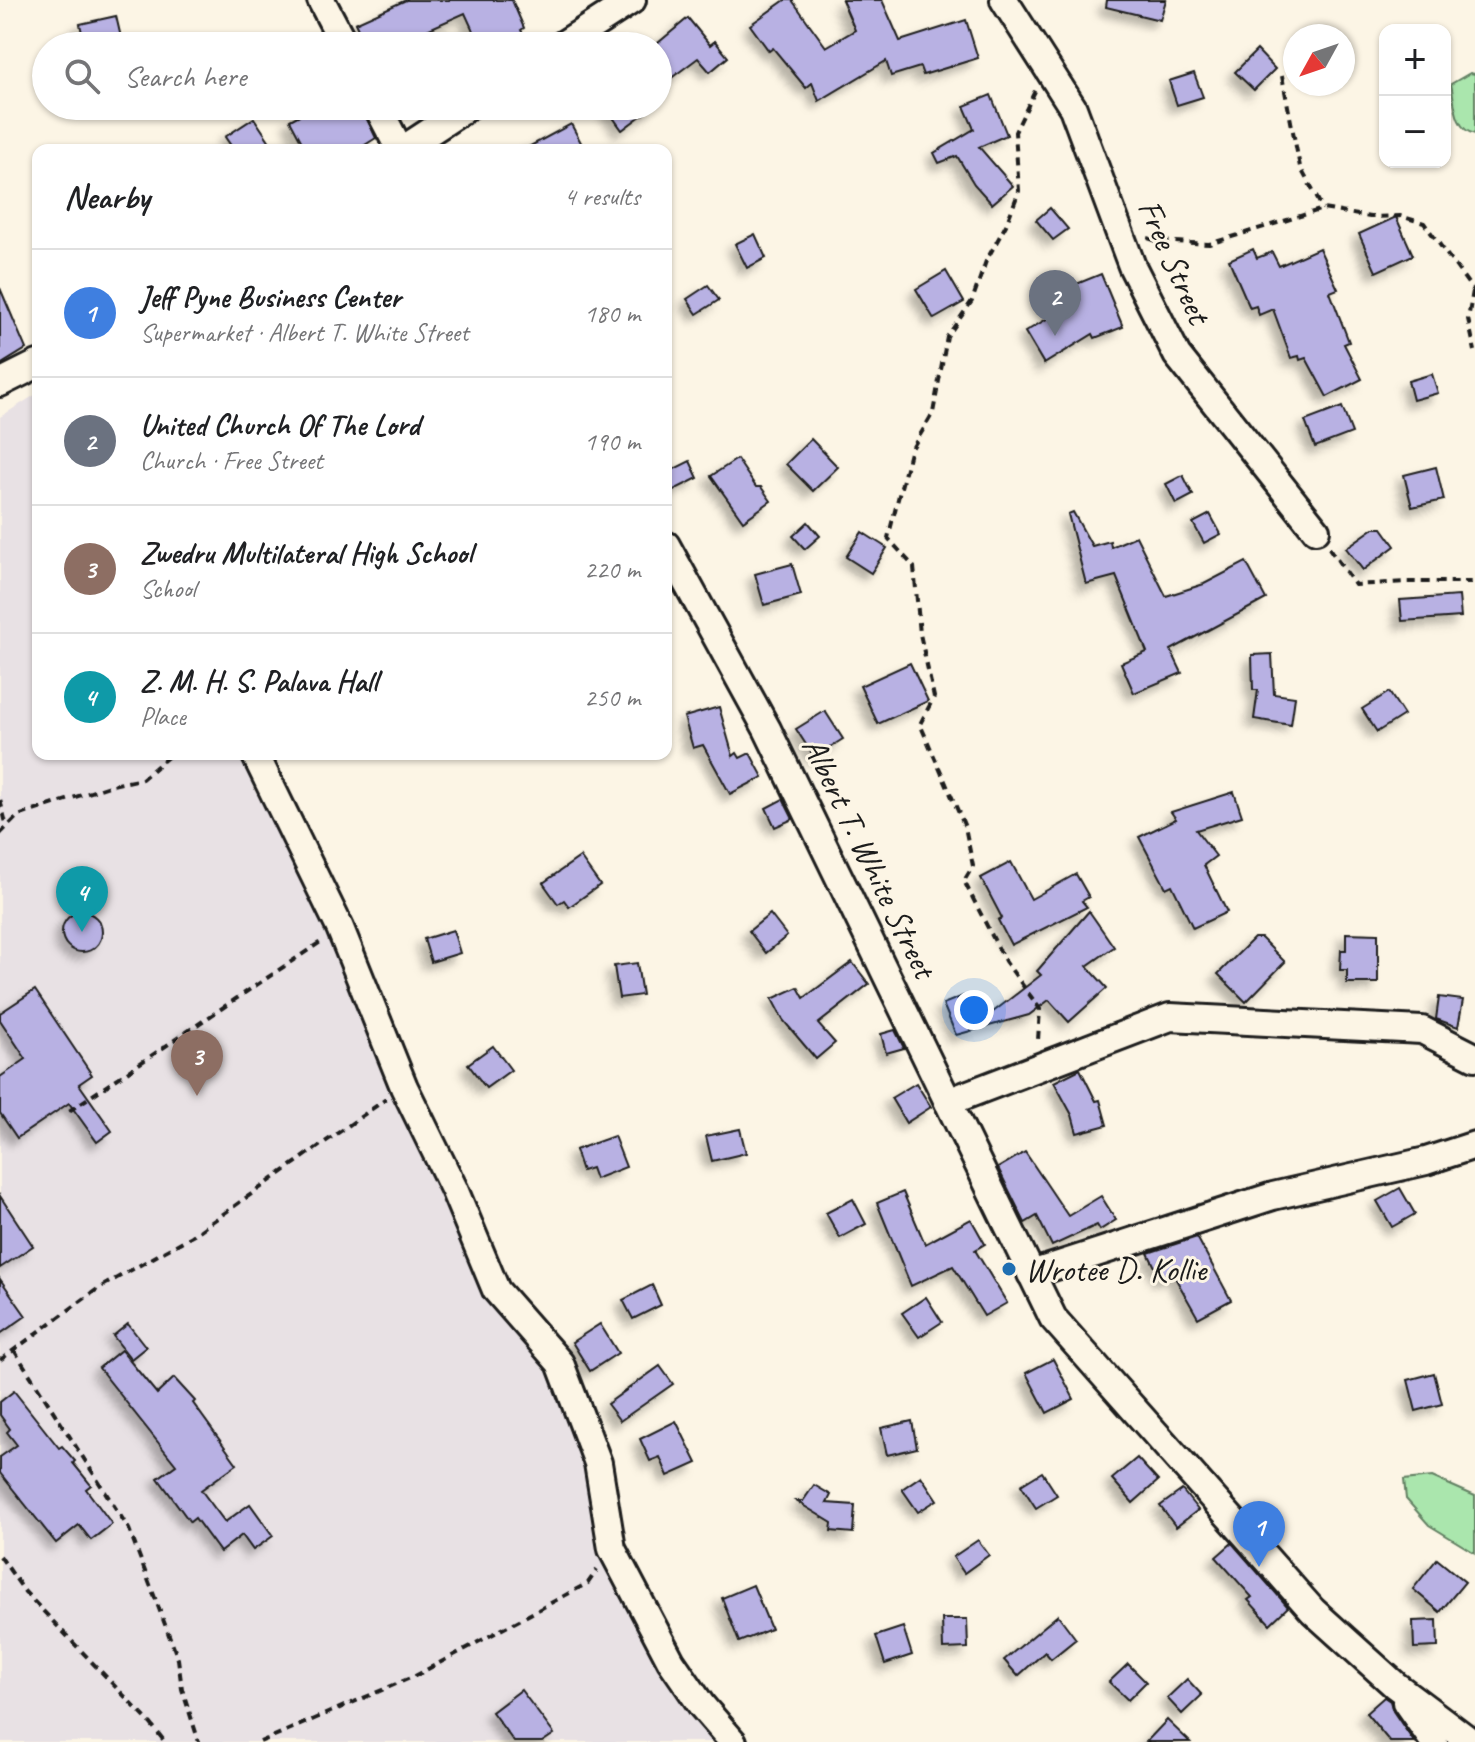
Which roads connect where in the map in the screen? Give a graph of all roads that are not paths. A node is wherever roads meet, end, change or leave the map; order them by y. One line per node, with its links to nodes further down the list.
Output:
1 (321, 0): 4 (street)
2 (632, 0): 5 (street)
3 (1004, 0): 12 (street, Free Street)
4 (338, 32)
5 (583, 32)
6 (385, 120): 8 (street)
7 (447, 120): 9 (street)
8 (398, 144)
9 (410, 144)
10 (32, 367): 11 (street)
11 (0, 383)
12 (1316, 530)
13 (672, 556): 16 (street, Albert T. White Street)
14 (258, 760): 20 (street)
15 (1475, 1057): 16 (street)
16 (948, 1102): 18 (street, Albert T. White Street)
17 (1475, 1145): 18 (street)
18 (1031, 1274): 19 (street, Albert T. White Street)
19 (1395, 1685): 21 (street); 22 (street, Albert T. White Street)
20 (733, 1742)
21 (1434, 1742)
22 (1471, 1742)

